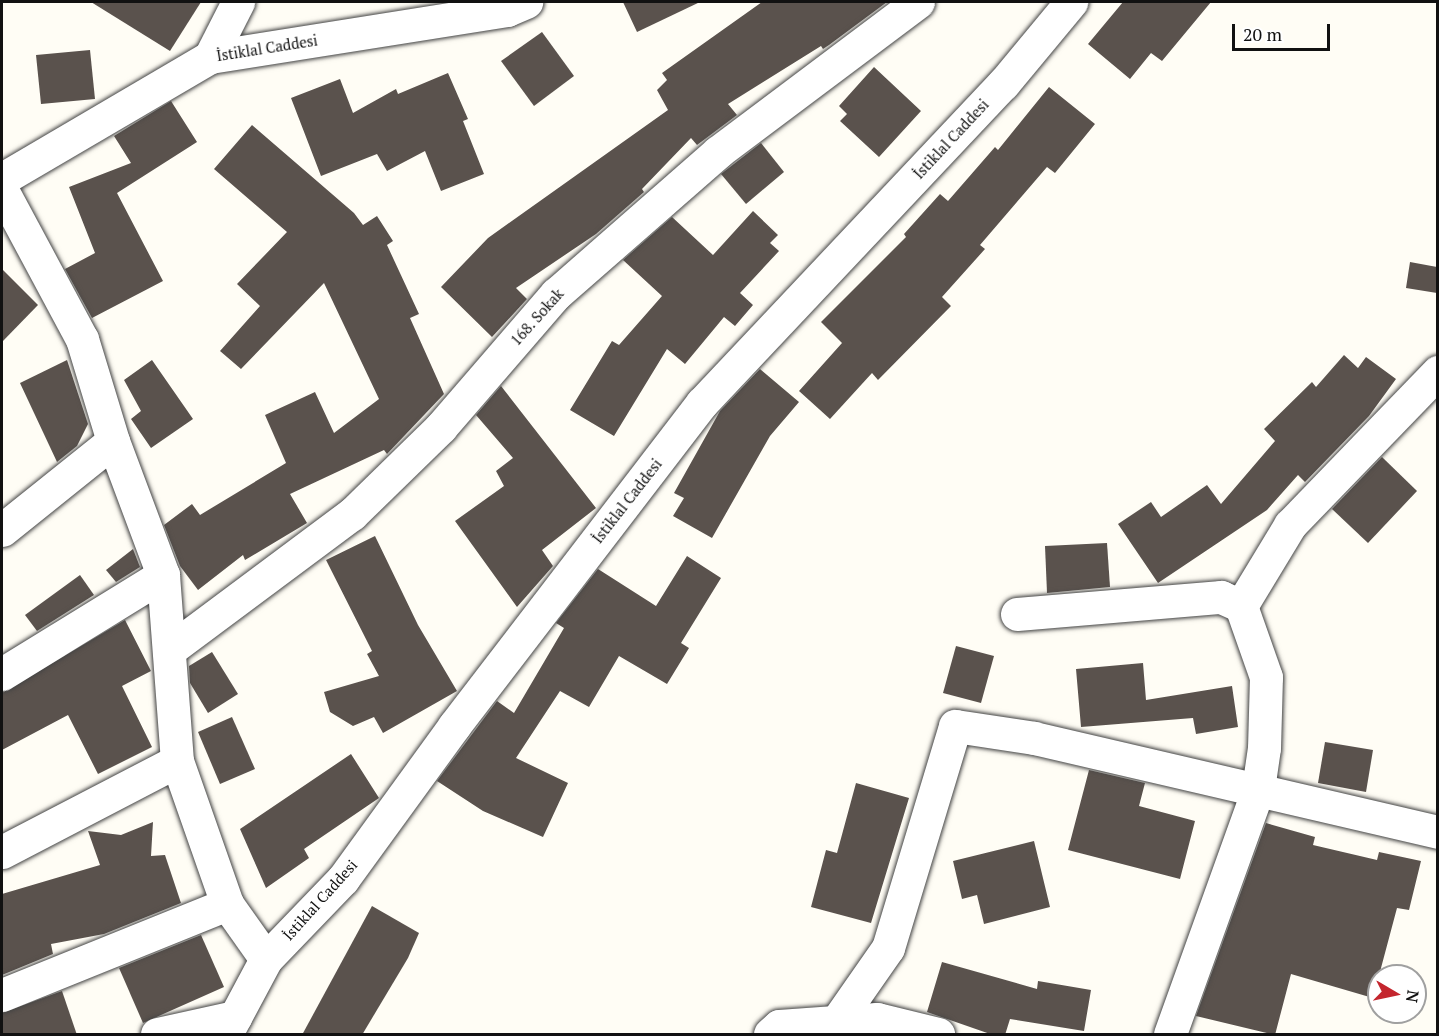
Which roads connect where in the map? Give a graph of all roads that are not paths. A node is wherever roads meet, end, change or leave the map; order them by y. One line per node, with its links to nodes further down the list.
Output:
1 (238, 2): 5 (street)
2 (526, 2): 5 (street, İstiklal Caddesi)
3 (918, 2): 14 (street, 168. Sokak)
4 (1071, 2): 21 (street, İstiklal Caddesi)
5 (210, 57): 6 (street, İstiklal Caddesi)
6 (2, 179)
7 (2, 190): 9 (street)
8 (1437, 372): 12 (street)
9 (113, 441): 10 (street); 11 (street)
10 (2, 530)
11 (163, 575): 14 (street); 15 (street)
12 (1241, 606): 13 (street); 17 (street)
13 (1017, 614)
14 (172, 648): 16 (street)
15 (2, 674)
16 (177, 761): 19 (street); 20 (street)
17 (1258, 789): 18 (street); 23 (street); 29 (street)
18 (1437, 832)
19 (2, 852)
20 (227, 904): 21 (street); 22 (street)
21 (266, 959): 24 (street, İstiklal Caddesi)
22 (2, 995)
23 (837, 1022): 25 (street); 27 (street)
24 (230, 1026): 26 (street)
25 (874, 1027): 28 (street)
26 (157, 1035)
27 (770, 1035)
28 (938, 1035)
29 (1170, 1035)

